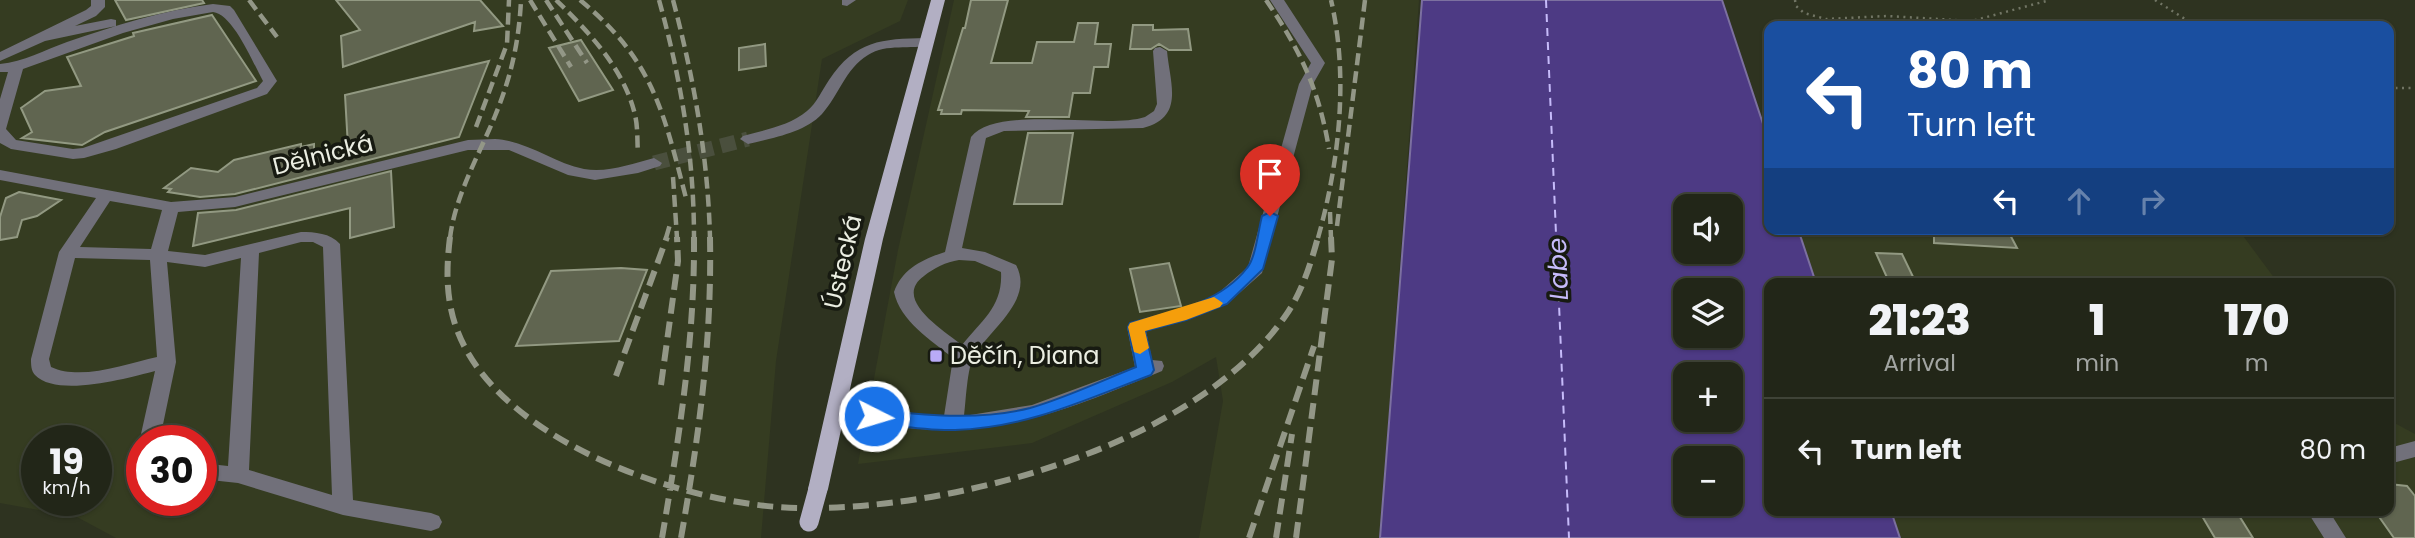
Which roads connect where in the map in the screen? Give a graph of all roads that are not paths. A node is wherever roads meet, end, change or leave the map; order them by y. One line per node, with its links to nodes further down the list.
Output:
1 (98, 0): 5 (street)
2 (197, 0): 5 (street)
3 (939, 0): 6 (main road, Ústecká)
4 (1277, 0): 23 (street)
5 (42, 37): 8 (street)
6 (926, 42): 11 (street); 22 (main road, Ústecká)
7 (1160, 51): 19 (street)
8 (0, 57)
9 (8, 68): 10 (street); 10 (street)
10 (0, 130)
11 (748, 139)
12 (654, 163): 15 (street, Dělnická)
13 (0, 175): 14 (street, Dělnická)
14 (107, 194): 15 (street, Dělnická); 17 (street)
15 (172, 207): 18 (street)
16 (250, 251): 18 (street); 28 (street); 29 (street)
17 (68, 252): 18 (street); 21 (street)
18 (158, 255): 21 (street)
19 (953, 255): 20 (street); 20 (street)
20 (963, 356): 23 (street)
21 (167, 362): 24 (street)
22 (836, 413): 23 (street); 32 (main road, Ústecká, bridge)
23 (953, 424)
24 (153, 425)
25 (2415, 449): 26 (street)
26 (2394, 455)
27 (217, 473): 28 (street)
28 (238, 475): 29 (street)
29 (343, 507): 31 (street)
30 (2321, 516): 33 (street)
31 (431, 522)
32 (807, 530)
33 (2335, 538)

